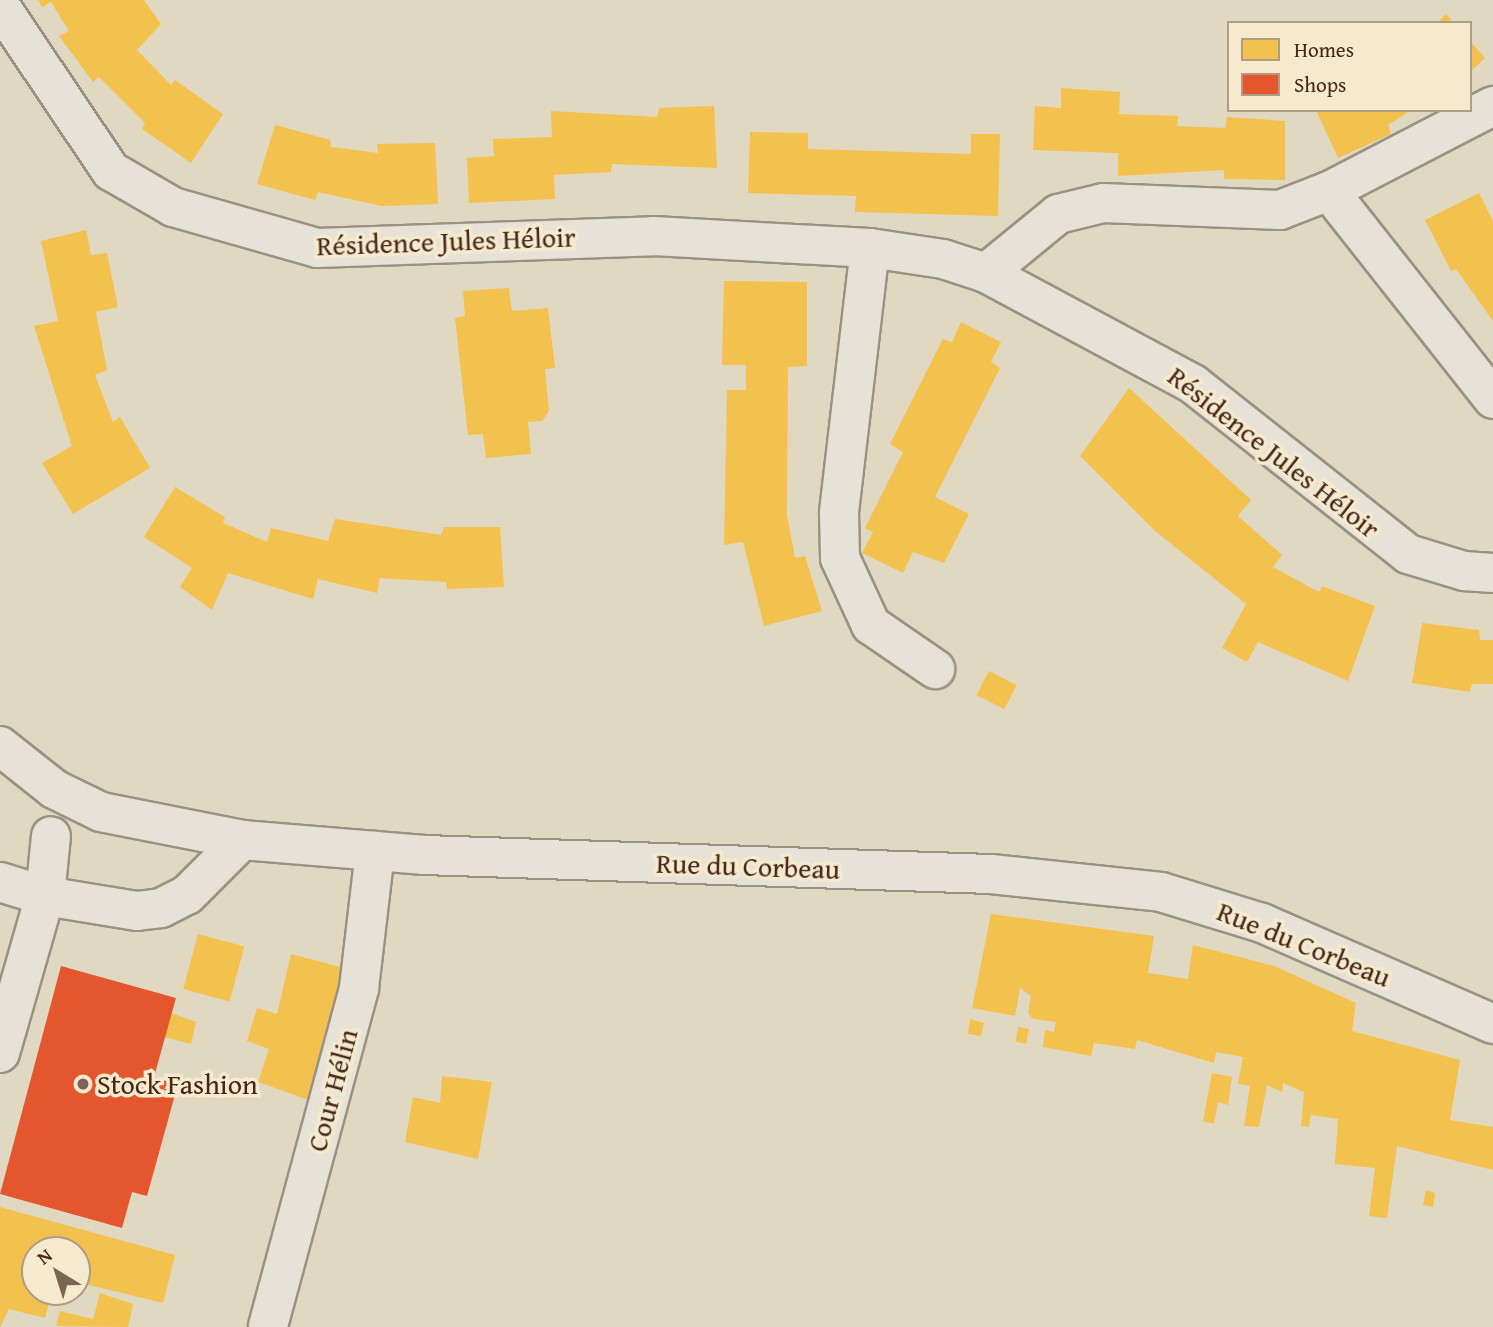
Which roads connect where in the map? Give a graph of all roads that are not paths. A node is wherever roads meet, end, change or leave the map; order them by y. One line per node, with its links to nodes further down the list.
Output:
1 (0, 6): 4 (street, Résidence Jules Héloir)
2 (1493, 106): 3 (street)
3 (1329, 191): 5 (street); 6 (street)
4 (870, 248): 5 (street, Résidence Jules Héloir); 8 (street)
5 (986, 273): 7 (street, Résidence Jules Héloir)
6 (1493, 398)
7 (1493, 573)
8 (935, 668)
9 (0, 746): 10 (street, Rue du Corbeau)
10 (76, 802): 11 (street); 12 (street, Rue du Corbeau)
11 (51, 836): 14 (street); 15 (street)
12 (242, 840): 13 (street, Rue du Corbeau); 15 (street)
13 (375, 850): 16 (street, Rue du Corbeau); 18 (street, Cour Hélin)
14 (0, 880): 15 (street)
15 (45, 896): 17 (street)
16 (1493, 1024)
17 (0, 1054)
18 (268, 1326)

